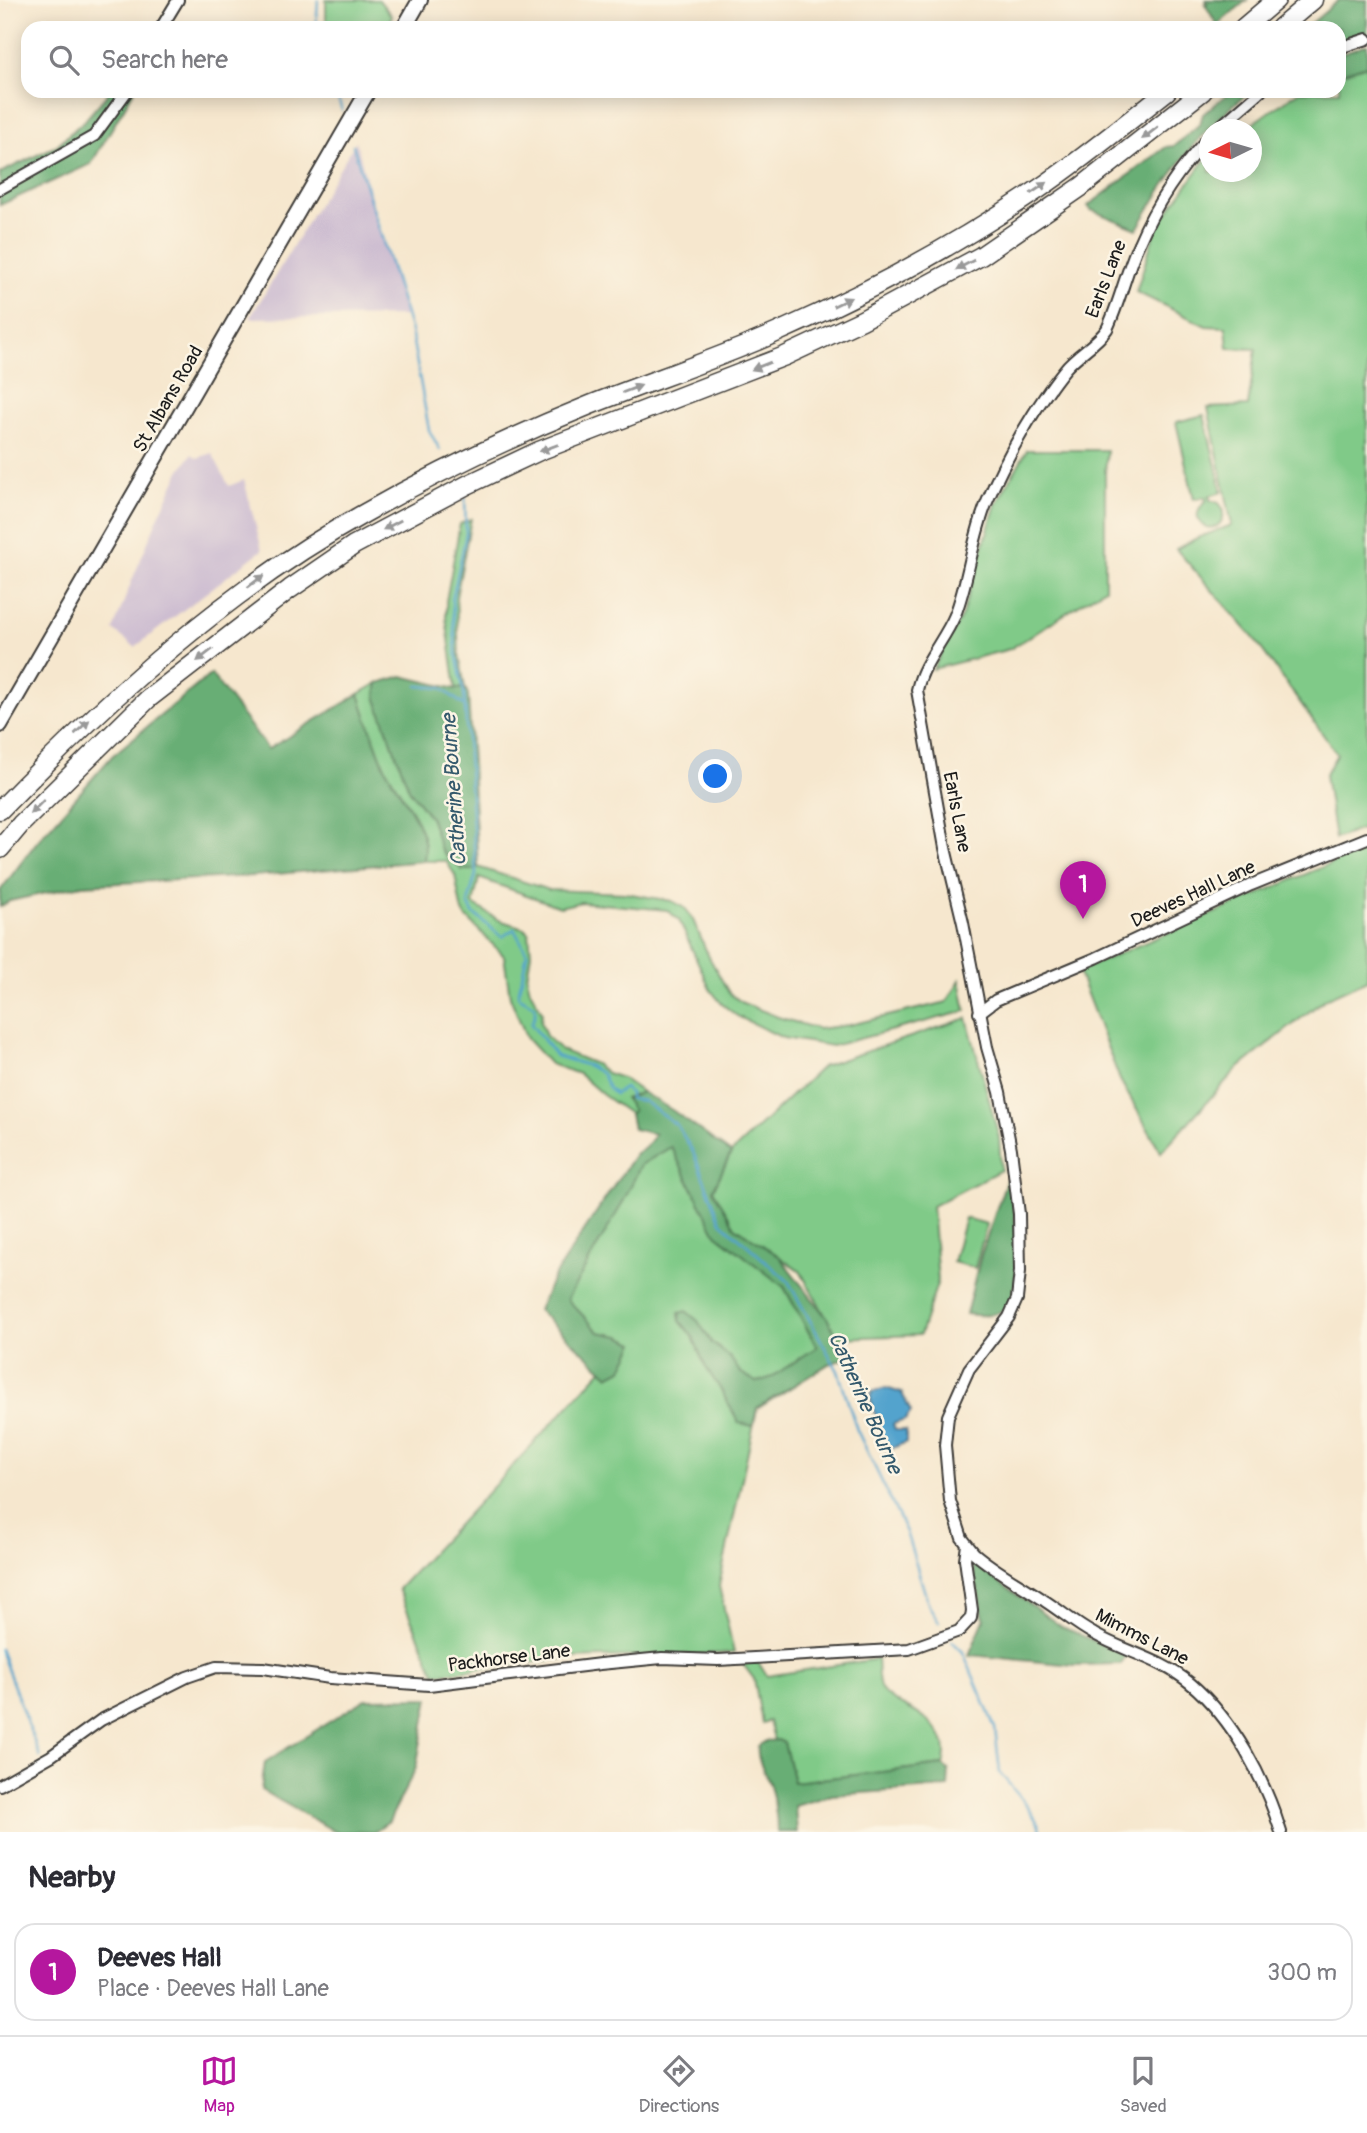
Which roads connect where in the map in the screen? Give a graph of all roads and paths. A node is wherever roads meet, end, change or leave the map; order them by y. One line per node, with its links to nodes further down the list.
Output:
1 (178, 0): 5 (street)
2 (421, 0): 6 (main road)
3 (1276, 0): 7 (highway)
4 (1313, 0): 8 (highway)
5 (165, 21)
6 (408, 21)
7 (1251, 21)
8 (1288, 21)
9 (1367, 38): 10 (street)
10 (1346, 46)
11 (122, 98): 18 (street)
12 (364, 98): 19 (main road, St Albans Road)
13 (1158, 98): 20 (highway, one-way to 13)
14 (1194, 98): 22 (highway, one-way to 22)
15 (1253, 98): 16 (street)
16 (1229, 119)
17 (1199, 148): 23 (street, Earls Lane)
18 (0, 189)
19 (0, 725)
20 (0, 810)
21 (1367, 838): 24 (street, Deeves Hall Lane)
22 (0, 849)
23 (976, 992): 24 (street); 25 (street, Earls Lane)
24 (996, 1000): 25 (street, Deeves Hall Lane)
25 (979, 1013): 26 (street, Earls Lane)
26 (967, 1545): 27 (street, Packhorse Lane); 28 (street, Mimms Lane)
27 (0, 1786)
28 (1281, 1832)

